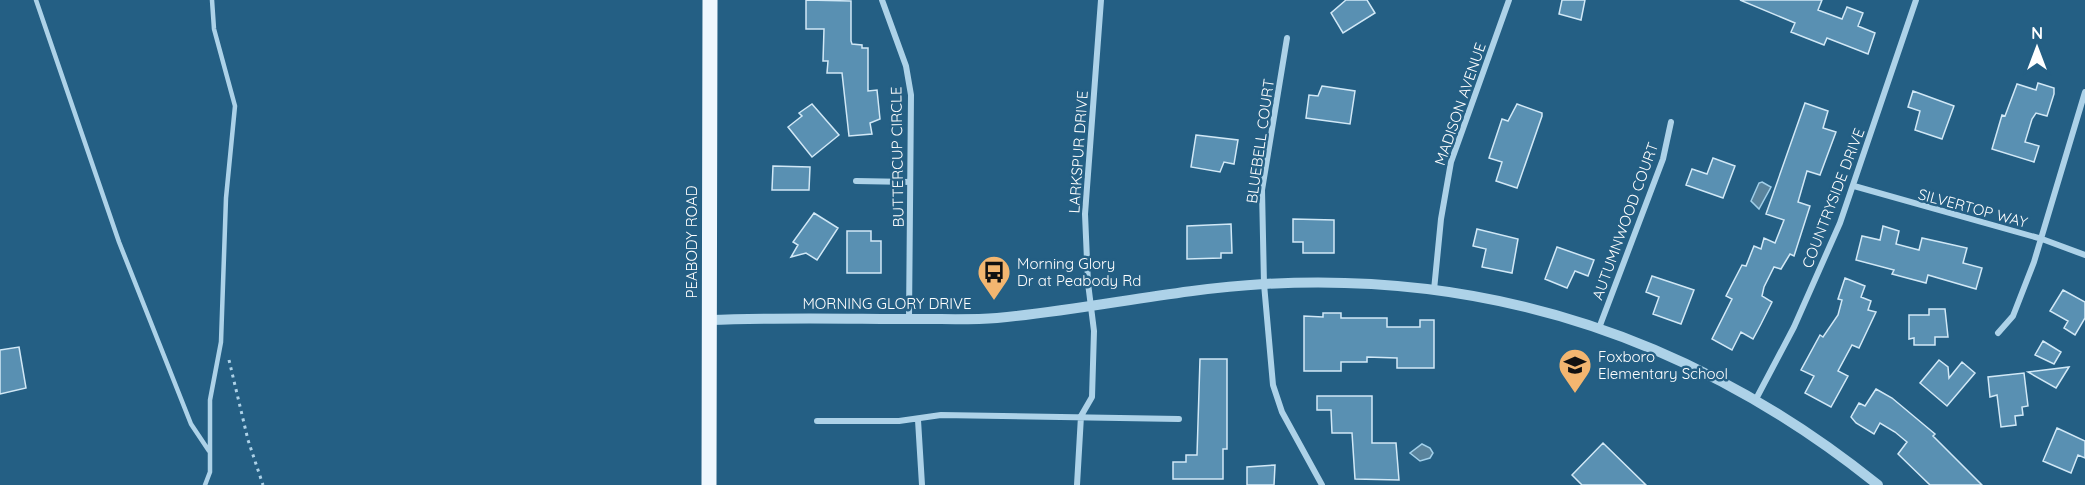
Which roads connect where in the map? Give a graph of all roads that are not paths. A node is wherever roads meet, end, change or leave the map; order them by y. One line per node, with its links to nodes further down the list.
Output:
1 (36, 0): 28 (lane)
2 (212, 0): 28 (lane)
3 (710, 0): 20 (main road, PEABODY ROAD)
4 (882, 0): 12 (street, BUTTERCUP CIRCLE)
5 (1101, 0): 18 (street, LARKSPUR DRIVE)
6 (1509, 0): 17 (street, MADISON AVENUE)
7 (1915, 0): 13 (street, COUNTRYSIDE DRIVE)
8 (1287, 38): 16 (street, BLUEBELL COURT)
9 (2085, 92): 14 (street)
10 (1671, 122): 21 (street, AUTUMNWOOD COURT)
11 (856, 181): 12 (street)
12 (910, 182): 19 (street, BUTTERCUP CIRCLE)
13 (1854, 186): 14 (street, SILVERTOP WAY); 23 (street, COUNTRYSIDE DRIVE)
14 (2042, 239): 15 (street, SILVERTOP WAY); 22 (street)
15 (2085, 255)
16 (1264, 284): 17 (street, MORNING GLORY DRIVE); 18 (street, MORNING GLORY DRIVE); 33 (street, BLUEBELL COURT)
17 (1434, 290): 21 (street, MORNING GLORY DRIVE)
18 (1090, 306): 19 (street, MORNING GLORY DRIVE); 24 (street, LARKSPUR DRIVE)
19 (909, 319): 20 (street, MORNING GLORY DRIVE)
20 (708, 320): 30 (main road, PEABODY ROAD)
21 (1599, 328): 23 (street, MORNING GLORY DRIVE)
22 (1998, 333)
23 (1756, 399): 34 (street, MORNING GLORY DRIVE)
24 (1081, 416): 25 (street); 26 (street); 32 (street, LARKSPUR DRIVE)
25 (1179, 419)
26 (918, 420): 27 (street); 31 (street)
27 (817, 421)
28 (209, 451): 29 (lane)
29 (205, 485)
30 (709, 485)
31 (922, 485)
32 (1077, 485)
33 (1322, 485)
34 (1878, 485)

